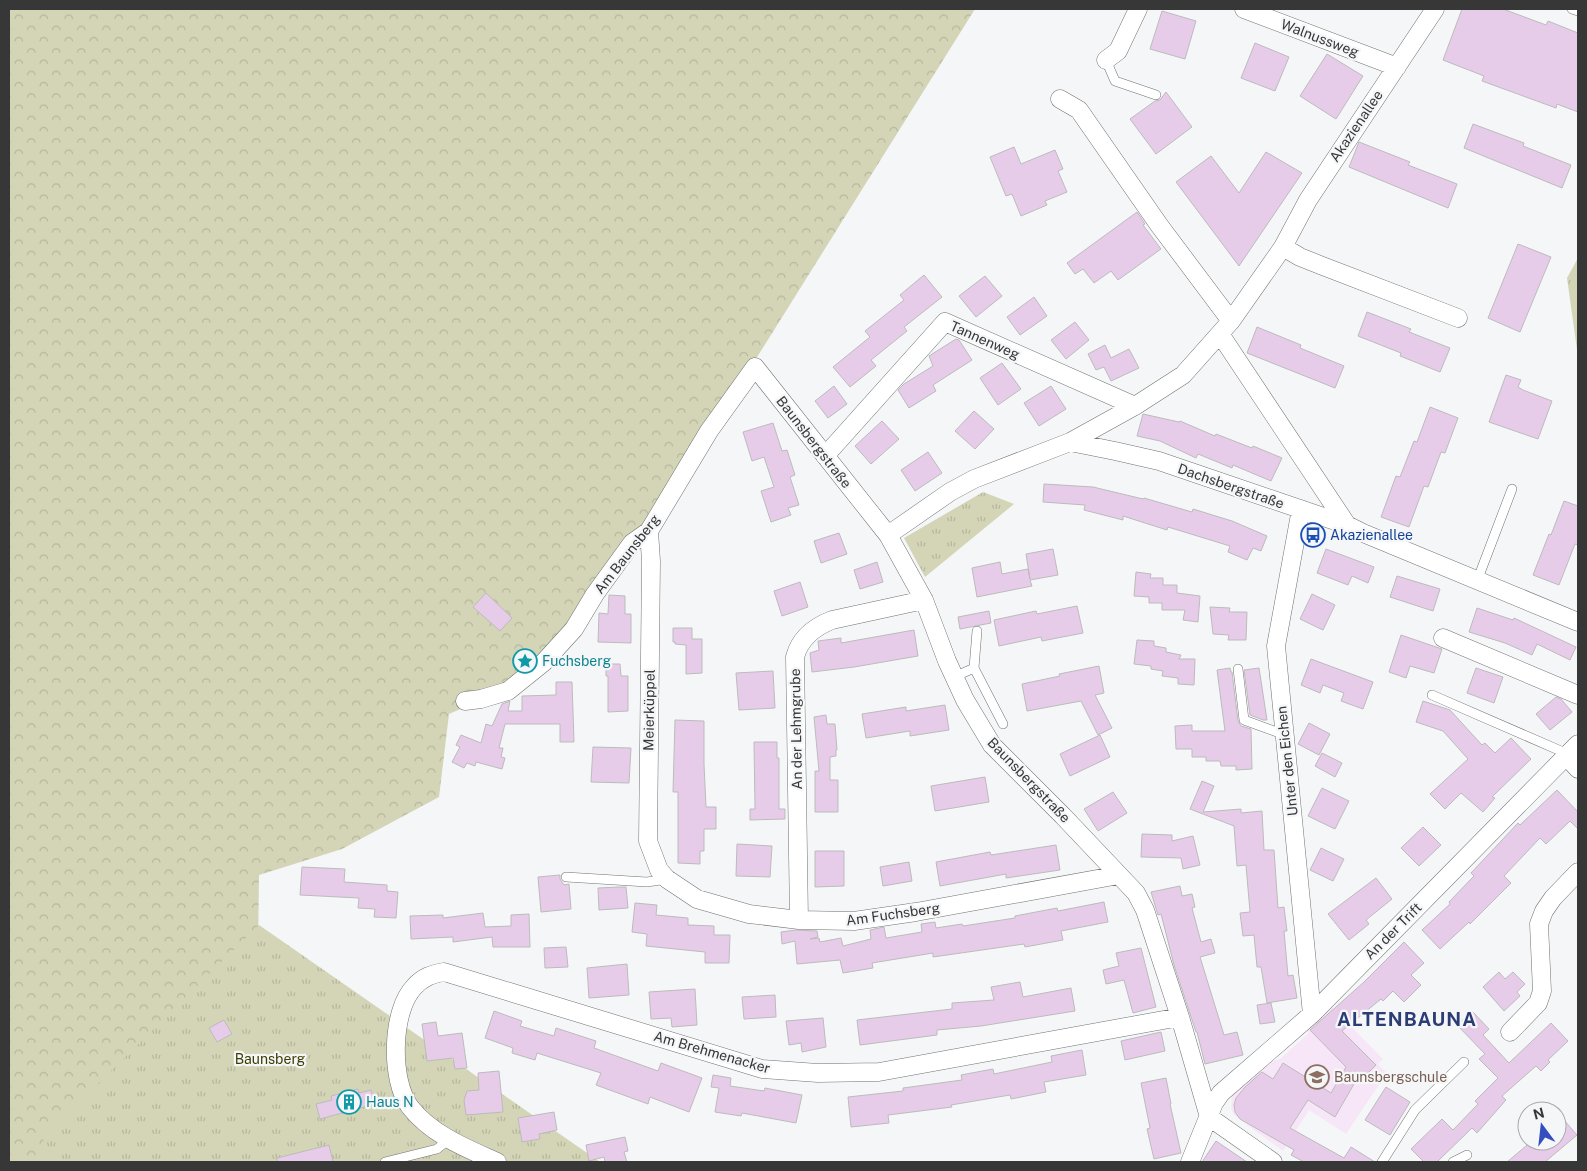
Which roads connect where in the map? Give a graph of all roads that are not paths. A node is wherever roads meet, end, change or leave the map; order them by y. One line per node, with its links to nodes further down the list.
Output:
1 (1138, 9): 6 (street)
2 (1244, 9): 7 (street, Walnussweg)
3 (1435, 9): 7 (street, Akazienallee)
4 (1572, 9): 5 (lane)
5 (1578, 11)
6 (1106, 60): 8 (lane)
7 (1397, 67): 10 (street, Akazienallee)
8 (1156, 95)
9 (1060, 99): 12 (street)
10 (1284, 247): 11 (street); 12 (street, Akazienallee)
11 (1458, 318)
12 (1225, 327): 14 (street, Akazienallee); 19 (street)
13 (755, 367): 16 (street, Baunsbergstraße); 20 (street, Am Baunsberg)
14 (1135, 406): 15 (street, Akazienallee); 16 (street, Tannenweg)
15 (1070, 442): 18 (street, Dachsbergstraße); 21 (street)
16 (825, 456): 21 (street, Baunsbergstraße)
17 (1512, 489): 22 (lane)
18 (1301, 509): 19 (street, Dachsbergstraße); 34 (street, Unter den Eichen)
19 (1347, 525): 22 (street, Dachsbergstraße)
20 (649, 530): 32 (street, Am Baunsberg); 40 (street, Meierküppel)
21 (888, 535): 23 (street, Baunsbergstraße)
22 (1477, 581): 24 (street, Dachsbergstraße)
23 (924, 600): 29 (street, Baunsbergstraße); 41 (street, An der Lehmgrube)
24 (1578, 622)
25 (976, 631): 27 (lane)
26 (1443, 638): 31 (street)
27 (974, 668): 29 (lane); 33 (lane)
28 (1238, 669): 34 (lane)
29 (954, 677): 38 (street, Baunsbergstraße)
30 (1432, 695): 35 (lane)
31 (1578, 695)
32 (465, 701)
33 (1003, 724)
34 (1285, 735): 42 (street, Unter den Eichen)
35 (1572, 750): 36 (street); 42 (street, An der Trift)
36 (1578, 769)
37 (1578, 872): 44 (street)
38 (1119, 875): 41 (street, Am Fuchsberg); 43 (street, Baunsbergstraße)
39 (566, 877): 40 (lane)
40 (669, 881): 41 (street, Am Fuchsberg)
41 (799, 920)
42 (1312, 1014): 46 (street, An der Trift)
43 (1180, 1017): 46 (street, Baunsbergstraße); 47 (street, Am Brehmenacker)
44 (1510, 1032)
45 (1464, 1062): 53 (lane)
46 (1209, 1117): 51 (street); 52 (street)
47 (448, 1140): 49 (lane); 50 (street)
48 (1467, 1155): 54 (lane)
49 (385, 1162)
50 (497, 1162)
51 (1190, 1162)
52 (1273, 1162)
53 (1382, 1162)
54 (1453, 1162)

